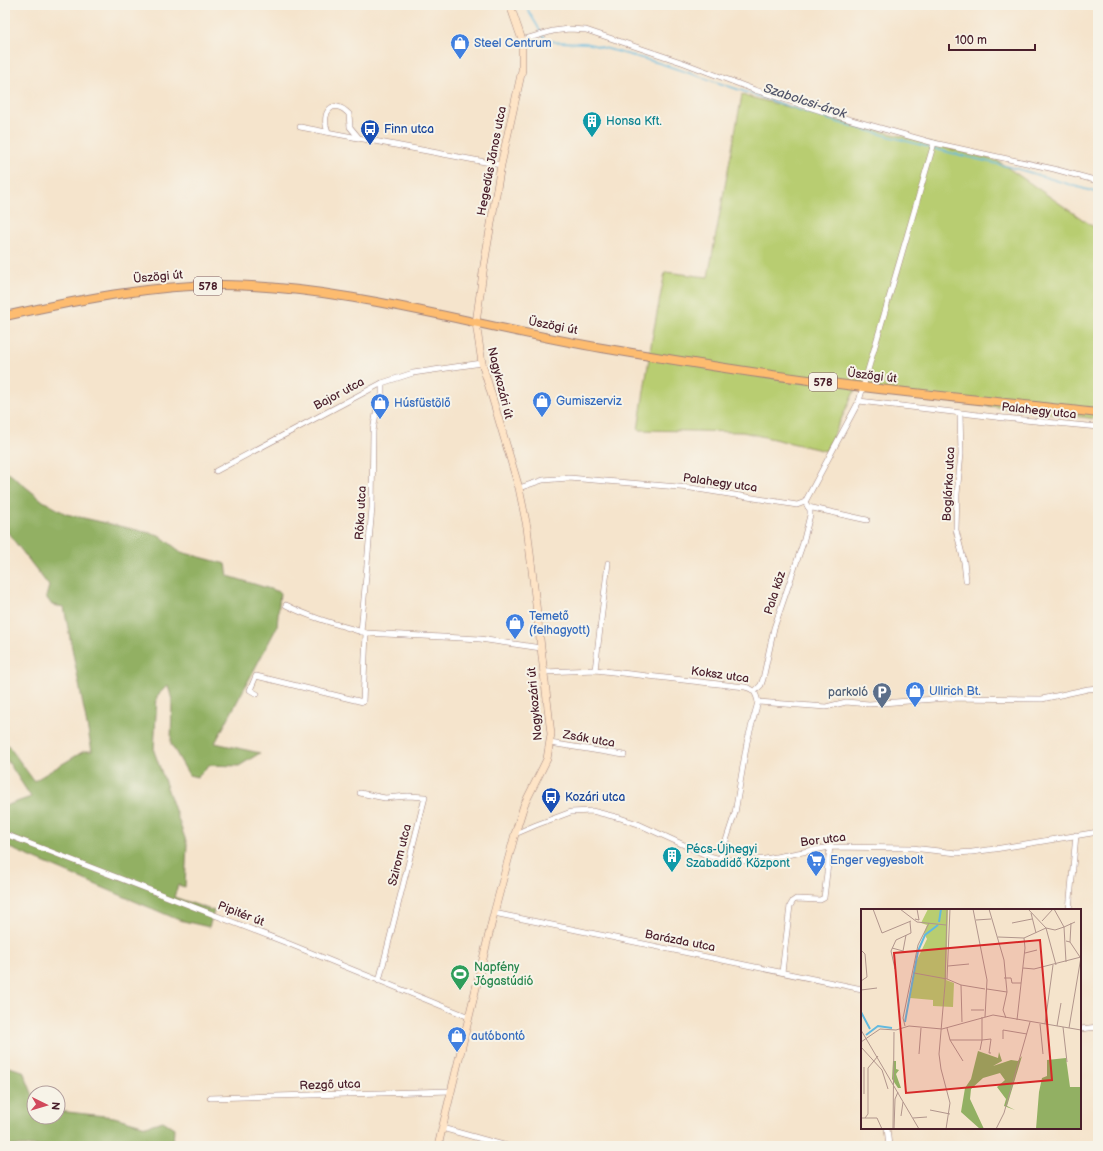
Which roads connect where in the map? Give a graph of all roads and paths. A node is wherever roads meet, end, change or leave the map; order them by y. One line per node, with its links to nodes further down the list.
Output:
1 (510, 5): 2 (street, Hegedűs János utca)
2 (522, 40): 6 (street); 7 (street, Hegedűs János utca)
3 (300, 127): 4 (street)
4 (328, 132): 5 (street); 5 (street)
5 (359, 138): 7 (street)
6 (933, 147): 8 (street); 13 (street)
7 (501, 165): 10 (street, Hegedűs János utca)
8 (1098, 181)
9 (5, 316): 10 (main road, Üszögi út / 578)
10 (476, 323): 11 (street, Nagykozári út); 13 (main road, Üszögi út / 578)
11 (482, 363): 12 (street, Bajor utca); 19 (street, Nagykozári út)
12 (382, 383): 18 (street, Bajor utca); 26 (street, Róka utca)
13 (863, 387): 14 (street); 16 (main road, Üszögi út / 578)
14 (859, 401): 15 (street, Palahegy utca); 20 (street)
15 (960, 413): 17 (street, Palahegy utca); 24 (street, Boglárka utca)
16 (1098, 413)
17 (1098, 427)
18 (216, 471)
19 (518, 488): 20 (street, Palahegy utca); 27 (street, Nagykozári út)
20 (805, 502): 21 (street)
21 (808, 507): 22 (street); 31 (street, Pala köz)
22 (867, 520)
23 (608, 564): 28 (street)
24 (966, 580)
25 (286, 605): 26 (street)
26 (363, 633): 27 (street); 32 (street, Róka utca)
27 (541, 648): 29 (street, Nagykozári út)
28 (595, 670): 29 (street, Koksz utca); 31 (street, Koksz utca)
29 (544, 672): 34 (street, Nagykozári út)
30 (1098, 688): 33 (street)
31 (755, 692): 33 (street, Koksz utca)
32 (258, 694)
33 (758, 702): 42 (street)
34 (550, 743): 35 (street, Zsák utca); 39 (street, Nagykozári út)
35 (624, 755)
36 (360, 793): 46 (street, Szirom utca)
37 (1098, 832): 40 (street, Bor utca)
38 (5, 834): 46 (street, Pipitér út)
39 (515, 834): 42 (street, Bor utca); 44 (street, Nagykozári út)
40 (1076, 835): 41 (street, Bor utca); 43 (street)
41 (830, 847): 42 (street, Bor utca); 45 (street)
42 (720, 859)
43 (1070, 909)
44 (494, 913): 45 (street, Barázda utca); 48 (street, Nagykozári út)
45 (782, 972): 47 (street, Barázda utca)
46 (379, 981): 48 (street, Pipitér út)
47 (861, 988)
48 (469, 1017): 51 (street, Nagykozári út)
49 (1098, 1027): 50 (street)
50 (1081, 1029)
51 (451, 1091): 52 (street, Rezgő utca); 53 (street, Nagykozári út)
52 (210, 1098)
53 (442, 1128): 55 (street, Nagykozári út); 56 (street)
54 (888, 1129): 57 (street)
55 (438, 1146)
56 (507, 1146)
57 (889, 1146)

